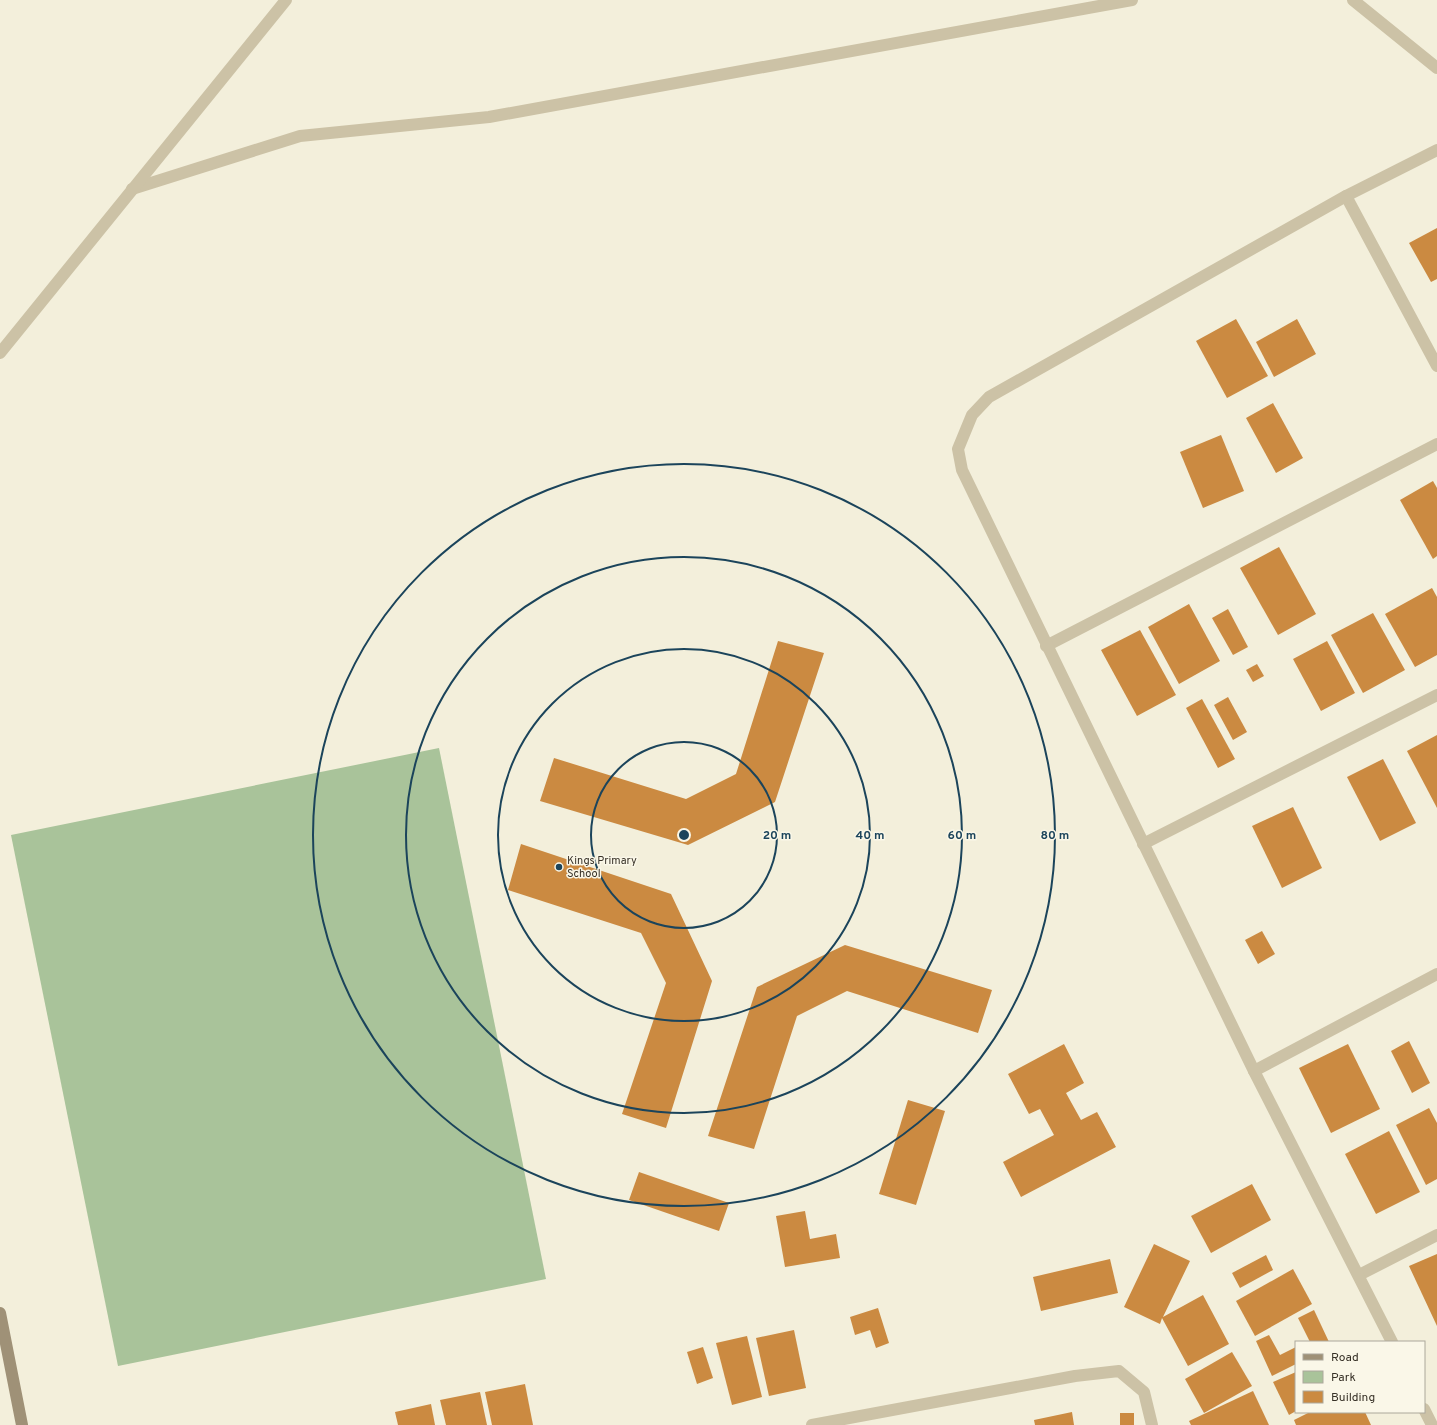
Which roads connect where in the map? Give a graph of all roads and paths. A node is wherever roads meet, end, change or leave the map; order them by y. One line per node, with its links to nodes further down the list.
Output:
1 (286, 0): 6 (street)
2 (1132, 0): 6 (street)
3 (1353, 0): 4 (street)
4 (1437, 68)
5 (1437, 150): 7 (street)
6 (132, 189): 8 (street)
7 (1346, 196): 9 (street); 11 (street)
8 (0, 352)
9 (1437, 366)
10 (1437, 444): 11 (street)
11 (1046, 646): 13 (street)
12 (1437, 695): 13 (street)
13 (1143, 844): 15 (street)
14 (1437, 974): 15 (street)
15 (1254, 1071): 17 (street)
16 (1437, 1235): 17 (street)
17 (1359, 1275): 19 (street)
18 (0, 1313): 21 (street)
19 (1392, 1341)
20 (1425, 1410): 24 (street)
21 (22, 1425)
22 (812, 1425): 23 (street)
23 (1152, 1425)
24 (1432, 1425)

